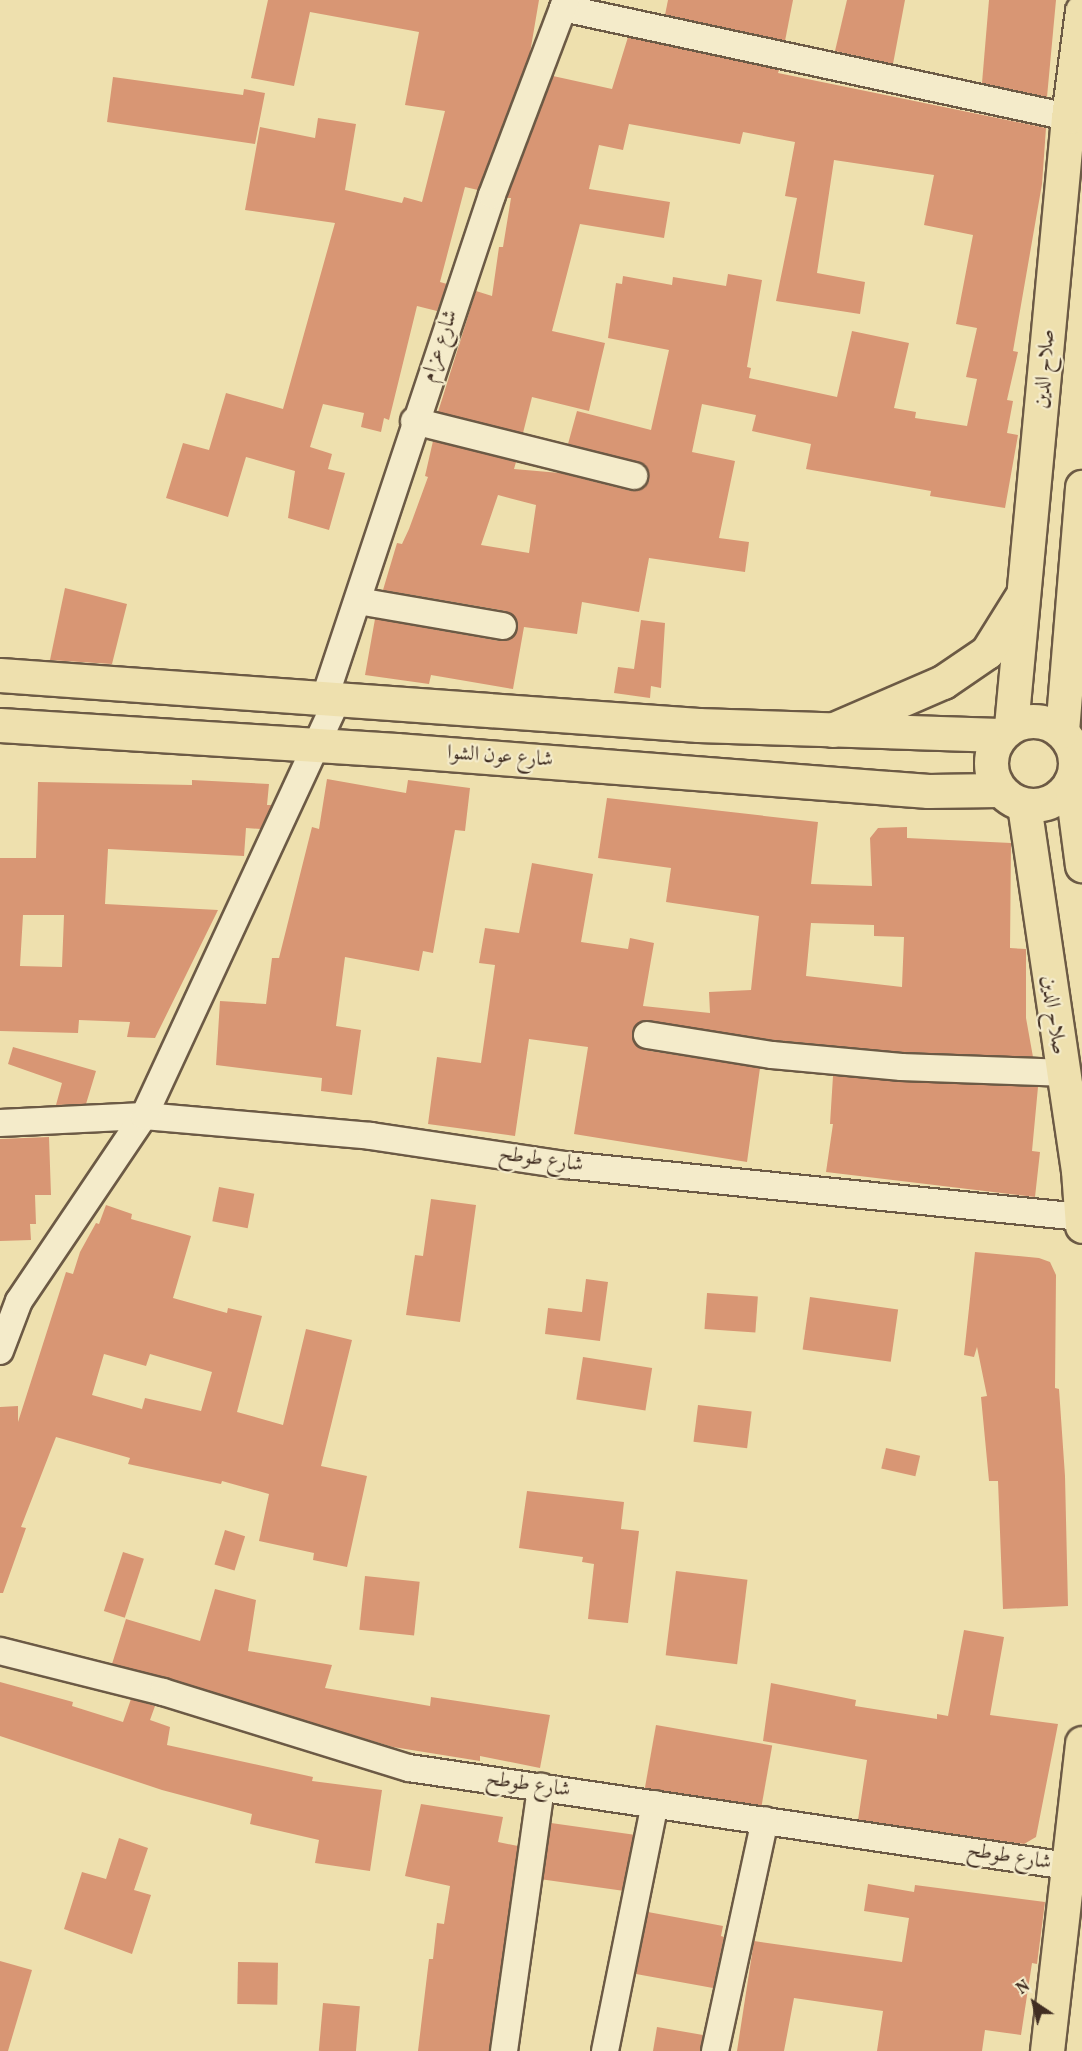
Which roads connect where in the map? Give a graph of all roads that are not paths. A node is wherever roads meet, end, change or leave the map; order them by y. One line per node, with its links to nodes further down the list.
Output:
1 (565, 4): 3 (street); 4 (street, شارع عزام)
2 (1082, 11): 3 (main road, صلاح الدين)
3 (1068, 117): 7 (main road, صلاح الدين)
4 (414, 422): 5 (street); 8 (street, شارع عزام)
5 (634, 476)
6 (1082, 487): 10 (main road)
7 (1024, 593): 14 (main road); 15 (main road, صلاح الدين)
8 (358, 601): 9 (street); 12 (street, شارع عزام)
9 (503, 626)
10 (1076, 630): 16 (main road)
11 (0, 675): 12 (main road)
12 (332, 698): 14 (main road); 17 (street, شارع عزام)
13 (0, 725): 17 (main road, شارع عون الشوا)
14 (832, 730): 15 (main road)
15 (1005, 731): 16 (main road); 18 (main road)
16 (1062, 731): 19 (main road)
17 (316, 745): 18 (main road, شارع عون الشوا); 23 (street, شارع عزام)
18 (1012, 797): 19 (main road); 22 (main road, صلاح الدين)
19 (1075, 799): 20 (main road)
20 (1082, 865)
21 (647, 1035): 22 (street)
22 (1061, 1073): 25 (main road, صلاح الدين)
23 (144, 1116): 24 (street, شارع طوطح); 25 (street, شارع طوطح); 27 (street, شارع عزام)
24 (0, 1123)
25 (1081, 1216): 26 (main road, صلاح الدين)
26 (1082, 1226)
27 (0, 1352)
28 (0, 1651): 30 (street, شارع طوطح)
29 (1082, 1743): 33 (main road)
30 (541, 1787): 31 (street, شارع طوطح); 34 (street)
31 (655, 1804): 32 (street, شارع طوطح); 35 (street)
32 (765, 1820): 33 (street, شارع طوطح); 36 (street)
33 (1068, 1866): 37 (main road)
34 (504, 2051)
35 (604, 2051)
36 (715, 2051)
37 (1047, 2051)

